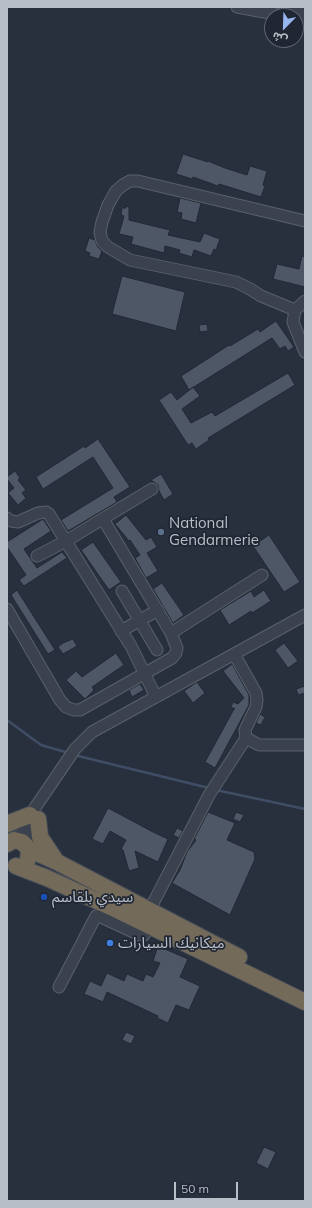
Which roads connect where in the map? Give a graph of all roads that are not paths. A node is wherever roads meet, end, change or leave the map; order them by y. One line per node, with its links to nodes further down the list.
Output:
1 (237, 7): 4 (street)
2 (287, 7): 3 (street)
3 (305, 10)
4 (264, 12)
5 (305, 221): 7 (street)
6 (305, 301): 7 (street)
7 (295, 310): 8 (street)
8 (305, 352)
9 (152, 489): 11 (street)
10 (7, 518): 12 (street)
11 (103, 519): 12 (street); 17 (street)
12 (66, 541): 13 (street); 20 (street)
13 (37, 556)
14 (262, 575): 21 (street)
15 (122, 591): 19 (street)
16 (7, 609): 24 (street)
17 (158, 610): 19 (street); 21 (street)
18 (305, 615): 23 (street)
19 (139, 621): 20 (street); 22 (street)
20 (121, 631): 24 (street)
21 (171, 633): 24 (street)
22 (157, 650)
23 (234, 654): 25 (street); 26 (street)
24 (144, 674): 25 (street)
25 (156, 698): 28 (street)
26 (246, 738): 27 (street); 33 (street)
27 (305, 745)
28 (34, 817): 29 (highway); 30 (street); 31 (highway)
29 (7, 824)
30 (16, 843): 31 (highway); 32 (highway)
31 (57, 862): 33 (highway)
32 (12, 864): 33 (highway)
33 (149, 918): 34 (street); 35 (highway); 36 (highway)
34 (60, 987)
35 (305, 990)
36 (305, 1002)

